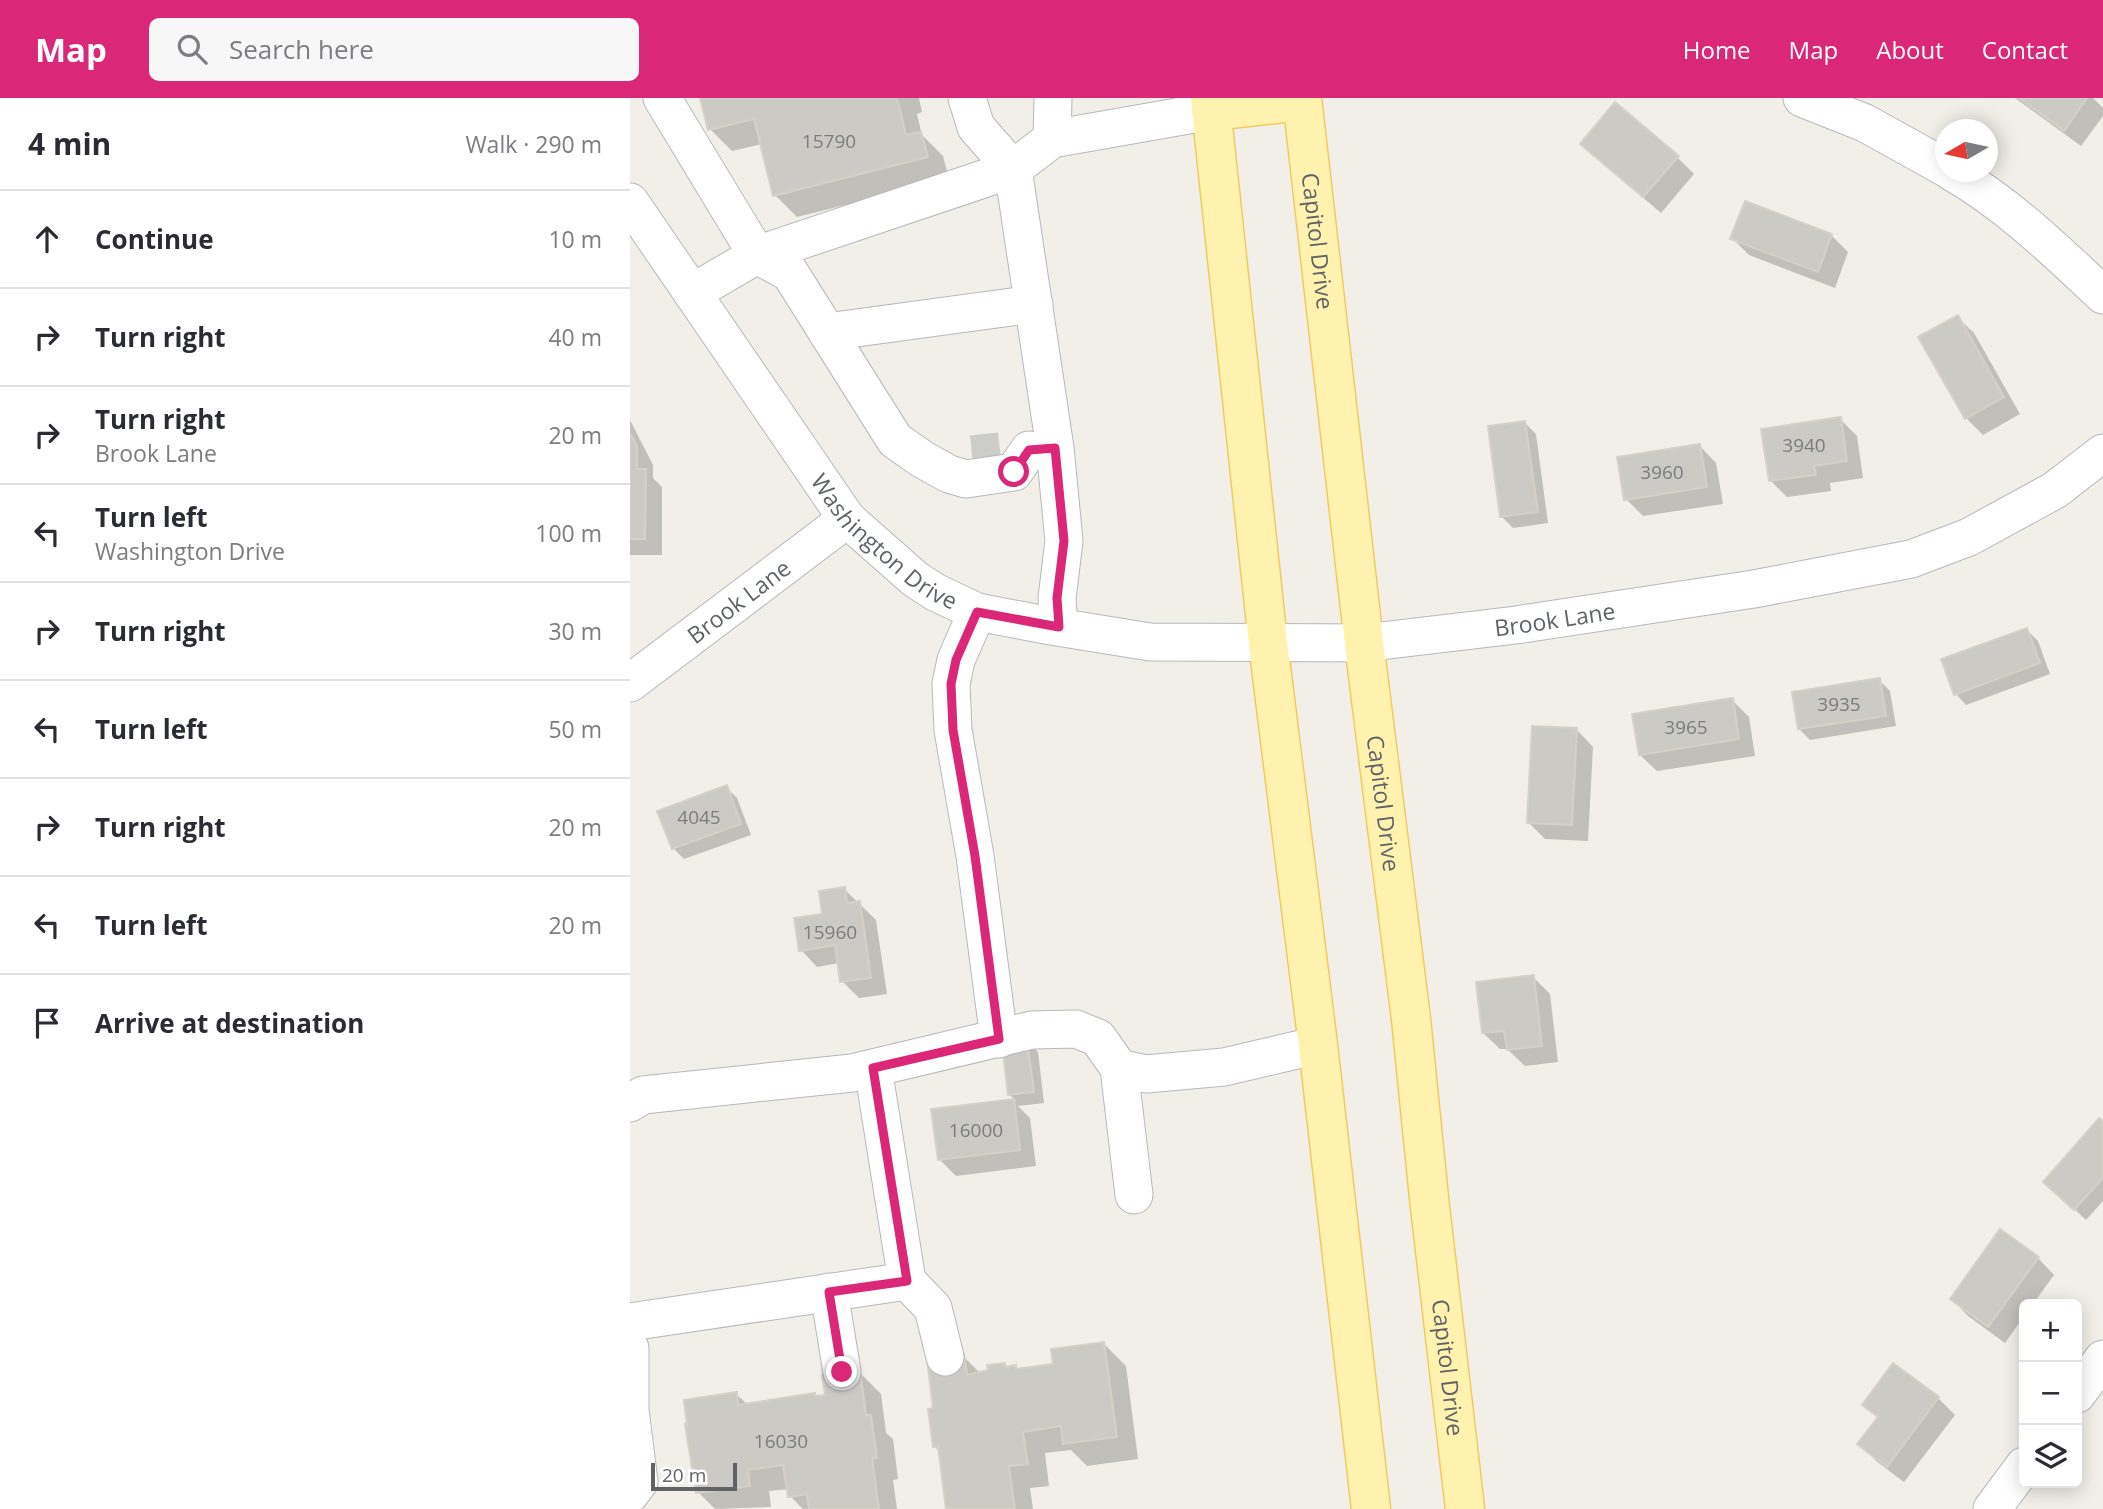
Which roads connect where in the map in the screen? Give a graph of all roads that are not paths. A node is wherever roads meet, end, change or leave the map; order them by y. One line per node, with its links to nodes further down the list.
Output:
1 (662, 98): 12 (street)
2 (967, 98): 9 (street)
3 (1053, 98): 7 (street)
4 (1802, 98): 8 (street)
5 (1302, 100): 6 (main road); 24 (main road, Capitol Drive)
6 (1210, 105): 7 (street); 23 (main road)
7 (1052, 139): 9 (street)
8 (1935, 161)
9 (1013, 169): 12 (street); 15 (street)
10 (1970, 182): 14 (street)
11 (630, 202): 13 (street, Washington Drive)
12 (757, 256): 13 (street); 16 (street)
13 (692, 293): 20 (street, Washington Drive)
14 (2103, 295)
15 (1034, 304): 16 (street); 17 (street)
16 (827, 332): 19 (street)
17 (1014, 451): 19 (street); 19 (street); 22 (street)
18 (2103, 453): 24 (street, Brook Lane)
19 (922, 459)
20 (847, 519): 21 (street, Washington Drive); 25 (street, Brook Lane)
21 (977, 612): 22 (street, Brook Lane); 26 (street, Washington Drive)
22 (1059, 627): 23 (street, Brook Lane)
23 (1268, 643): 24 (street, Brook Lane); 27 (main road)
24 (1364, 643): 43 (main road, Capitol Drive)
25 (630, 683)
26 (999, 1039): 28 (street); 29 (street)
27 (1318, 1045): 29 (street); 42 (main road)
28 (873, 1068): 30 (street); 32 (street)
29 (1119, 1068): 31 (street)
30 (630, 1103)
31 (1134, 1195)
32 (907, 1281): 33 (street); 36 (street)
33 (829, 1292): 34 (street); 38 (street)
34 (630, 1322)
35 (630, 1349): 41 (street)
36 (945, 1357)
37 (2103, 1359): 39 (street)
38 (842, 1372)
39 (2082, 1387)
40 (2019, 1473): 44 (street)
41 (630, 1494)
42 (1371, 1509)
43 (1465, 1509)
44 (1993, 1509)

